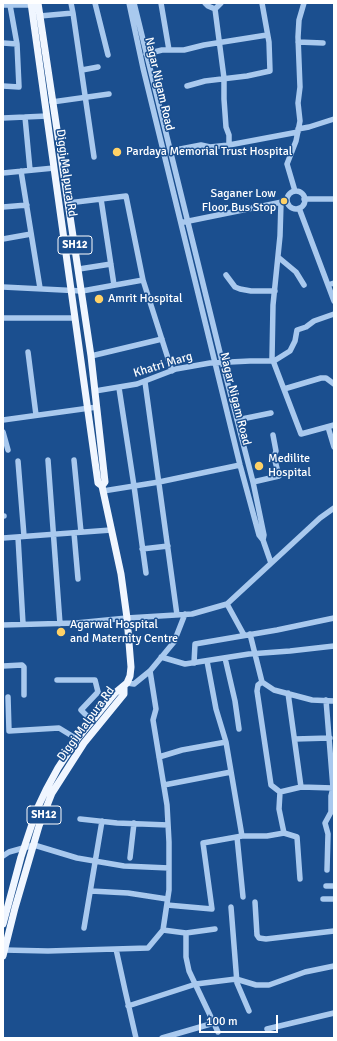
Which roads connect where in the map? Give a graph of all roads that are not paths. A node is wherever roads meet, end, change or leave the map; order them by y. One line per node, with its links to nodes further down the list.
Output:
1 (71, 3): 14 (street)
2 (95, 3): 24 (street)
3 (129, 3): 55 (street, Nagar Nigam Road)
4 (134, 3): 23 (street, Nagar Nigam Road)
5 (161, 3): 22 (street)
6 (206, 3): 13 (street)
7 (221, 3): 13 (street)
8 (262, 3): 16 (street)
9 (304, 3): 18 (street)
10 (34, 4): 12 (street); 15 (main road, Diggi Malpura Rd / SH12); 33 (main road, Diggi Malpura Rd)
11 (3, 5): 12 (street)
12 (10, 5): 21 (street)
13 (215, 9): 17 (street)
14 (73, 13): 15 (street); 26 (street)
15 (40, 16): 32 (main road, Diggi Malpura Rd / SH12)
16 (267, 35): 17 (street); 27 (street)
17 (220, 42): 22 (street); 27 (street)
18 (298, 42): 20 (street); 37 (street)
19 (3, 43): 21 (street)
20 (323, 43)
21 (17, 44): 28 (street)
22 (169, 50): 23 (street)
23 (146, 54): 39 (street, Nagar Nigam Road)
24 (108, 55)
25 (98, 67): 26 (street)
26 (82, 70): 31 (street)
27 (224, 78): 29 (street); 38 (street)
28 (3, 86)
29 (187, 86)
30 (109, 94): 31 (street)
31 (85, 97): 32 (street); 40 (street)
32 (52, 102): 51 (main road, Diggi Malpura Rd / SH12)
33 (47, 116): 34 (street); 41 (main road, Diggi Malpura Rd)
34 (25, 117): 35 (street); 42 (street)
35 (3, 118)
36 (334, 119): 37 (street)
37 (298, 131): 38 (street); 45 (street)
38 (229, 145): 39 (street)
39 (170, 151): 55 (street, Nagar Nigam Road)
40 (94, 157)
41 (54, 168): 42 (street); 68 (main road, Diggi Malpura Rd)
42 (30, 170): 43 (street)
43 (21, 171): 44 (street); 52 (street)
44 (3, 173)
45 (295, 191): 47 (street); 49 (street)
46 (101, 199): 51 (street); 59 (street); 62 (street)
47 (304, 199): 48 (street); 54 (street)
48 (334, 199)
49 (287, 200): 50 (street); 54 (street)
50 (281, 202): 55 (street); 58 (street)
51 (68, 203): 60 (main road, Diggi Malpura Rd / SH12)
52 (27, 205): 53 (street); 56 (street)
53 (3, 207)
54 (299, 208): 63 (street)
55 (185, 222): 79 (street, Nagar Nigam Road); 80 (street, Nagar Nigam Road)
56 (31, 234): 57 (street); 67 (street)
57 (3, 239)
58 (278, 257): 65 (street); 70 (street)
59 (111, 264): 60 (street); 64 (street)
60 (79, 269): 69 (main road, Diggi Malpura Rd / SH12)
61 (226, 275): 70 (street)
62 (143, 280): 64 (street); 75 (street)
63 (331, 284): 71 (street)
64 (114, 285): 69 (street)
65 (304, 285)
66 (3, 287): 67 (street)
67 (40, 288): 68 (street)
68 (71, 290): 69 (street); 74 (main road, Diggi Malpura Rd)
69 (82, 291): 77 (main road, Diggi Malpura Rd / SH12)
70 (275, 291): 78 (street)
71 (334, 301)
72 (334, 314): 78 (street)
73 (3, 318): 74 (street)
74 (74, 318): 88 (main road, Diggi Malpura Rd)
75 (162, 339): 77 (street); 81 (street)
76 (28, 352): 90 (street)
77 (91, 356): 86 (main road, Diggi Malpura Rd / SH12)
78 (274, 361): 79 (street, Khatri Marg); 85 (street)
79 (222, 362): 80 (street, Khatri Marg); 92 (street, Nagar Nigam Road)
80 (215, 363): 81 (street, Khatri Marg); 101 (street, Nagar Nigam Road)
81 (172, 371): 82 (street, Khatri Marg)
82 (145, 382): 84 (street, Khatri Marg); 102 (street)
83 (334, 384): 85 (street)
84 (119, 388): 86 (street, Khatri Marg); 104 (street)
85 (284, 389): 93 (street)
86 (95, 391): 87 (main road, Diggi Malpura Rd / SH12)
87 (97, 407): 88 (street); 105 (main road, Diggi Malpura Rd / SH12)
88 (87, 408): 90 (street); 105 (main road, Diggi Malpura Rd)
89 (271, 413): 92 (street)
90 (36, 415): 91 (street)
91 (3, 420)
92 (237, 420): 103 (street, Nagar Nigam Road)
93 (331, 426): 96 (street)
94 (3, 432): 97 (street)
95 (273, 435): 103 (street)
96 (334, 447)
97 (8, 450)
98 (48, 460): 110 (street)
99 (74, 460): 108 (street)
100 (18, 461): 111 (street)
101 (240, 465): 102 (street); 113 (street, Nagar Nigam Road)
102 (159, 482): 104 (street); 114 (street)
103 (253, 482): 113 (street, Nagar Nigam Road)
104 (134, 486): 105 (street); 115 (street)
105 (102, 489): 107 (main road, Diggi Malpura Rd / SH12)
106 (334, 508): 116 (street)
107 (111, 530): 108 (street); 122 (main road, Diggi Malpura Rd / SH12)
108 (81, 532): 109 (street)
109 (74, 533): 110 (street); 118 (street)
110 (53, 534): 111 (street); 125 (street)
111 (21, 537): 112 (street); 124 (street)
112 (3, 538)
113 (263, 540): 116 (street)
114 (168, 546): 115 (street); 121 (street)
115 (142, 549): 117 (street)
116 (271, 563): 119 (street)
117 (146, 574)
118 (78, 579)
119 (227, 604): 120 (street); 128 (street)
120 (185, 614): 121 (street); 131 (street)
121 (177, 615): 122 (street)
122 (127, 618): 125 (street); 139 (main road, Diggi Malpura Rd / SH12)
123 (334, 618): 127 (street)
124 (23, 624): 125 (street); 126 (street)
125 (60, 624)
126 (3, 625)
127 (250, 634): 128 (street); 130 (street)
128 (244, 635): 134 (street)
129 (334, 646): 130 (street)
130 (254, 653): 132 (street); 138 (street)
131 (161, 657): 134 (street); 136 (street)
132 (225, 658): 133 (street); 146 (street)
133 (207, 661): 134 (street); 150 (street)
134 (194, 663)
135 (3, 666): 141 (street)
136 (150, 671): 139 (street); 151 (street)
137 (57, 680): 145 (street)
138 (262, 682): 140 (street); 156 (street)
139 (125, 684): 145 (main road, Diggi Malpura Rd); 163 (main road, Diggi Malpura Rd / SH12)
140 (288, 693): 143 (street); 149 (street)
141 (24, 694)
142 (8, 697): 148 (street)
143 (326, 700): 144 (street); 147 (street)
144 (334, 701)
145 (92, 721): 148 (main road, Diggi Malpura Rd)
146 (239, 729)
147 (330, 738): 149 (street); 155 (street)
148 (77, 739): 164 (main road, Diggi Malpura Rd)
149 (295, 739): 154 (street)
150 (226, 742): 151 (street); 152 (street)
151 (159, 757): 153 (street)
152 (231, 772): 153 (street); 162 (street)
153 (164, 785): 160 (street)
154 (301, 787): 155 (street); 156 (street)
155 (333, 788): 169 (street)
156 (280, 792): 161 (street)
157 (80, 819): 158 (street)
158 (102, 821): 159 (street); 167 (street)
159 (134, 823): 160 (street); 166 (street)
160 (168, 825): 168 (street)
161 (284, 833): 162 (street); 170 (street)
162 (240, 836): 174 (street); 180 (street)
163 (34, 845): 164 (street); 167 (street); 189 (main road, Diggi Malpura Rd / SH12)
164 (25, 847): 165 (street); 179 (main road, Diggi Malpura Rd)
165 (3, 856)
166 (130, 858)
167 (96, 861): 168 (street); 173 (street)
168 (169, 868): 176 (street)
169 (327, 870)
170 (300, 879)
171 (326, 886): 172 (street)
172 (334, 886)
173 (91, 891): 176 (street); 183 (street)
174 (243, 897)
175 (334, 898): 177 (street)
176 (168, 899): 180 (street)
177 (323, 899)
178 (254, 902): 186 (street)
179 (5, 905): 182 (main road, Diggi Malpura Rd)
180 (167, 905): 185 (street)
181 (230, 907): 191 (street)
182 (3, 924)
183 (84, 928)
184 (215, 929): 187 (street)
185 (163, 930): 187 (street); 188 (street)
186 (334, 931)
187 (186, 933): 192 (street)
188 (116, 949): 189 (street); 193 (street)
189 (4, 953)
190 (334, 966): 191 (street)
191 (236, 979): 192 (street); 194 (street)
192 (196, 984): 193 (street); 196 (street)
193 (128, 1006): 199 (street)
194 (249, 1011)
195 (334, 1013): 197 (street)
196 (214, 1022): 198 (street); 200 (street)
197 (267, 1029)
198 (218, 1032)
199 (136, 1038)
200 (162, 1038)

